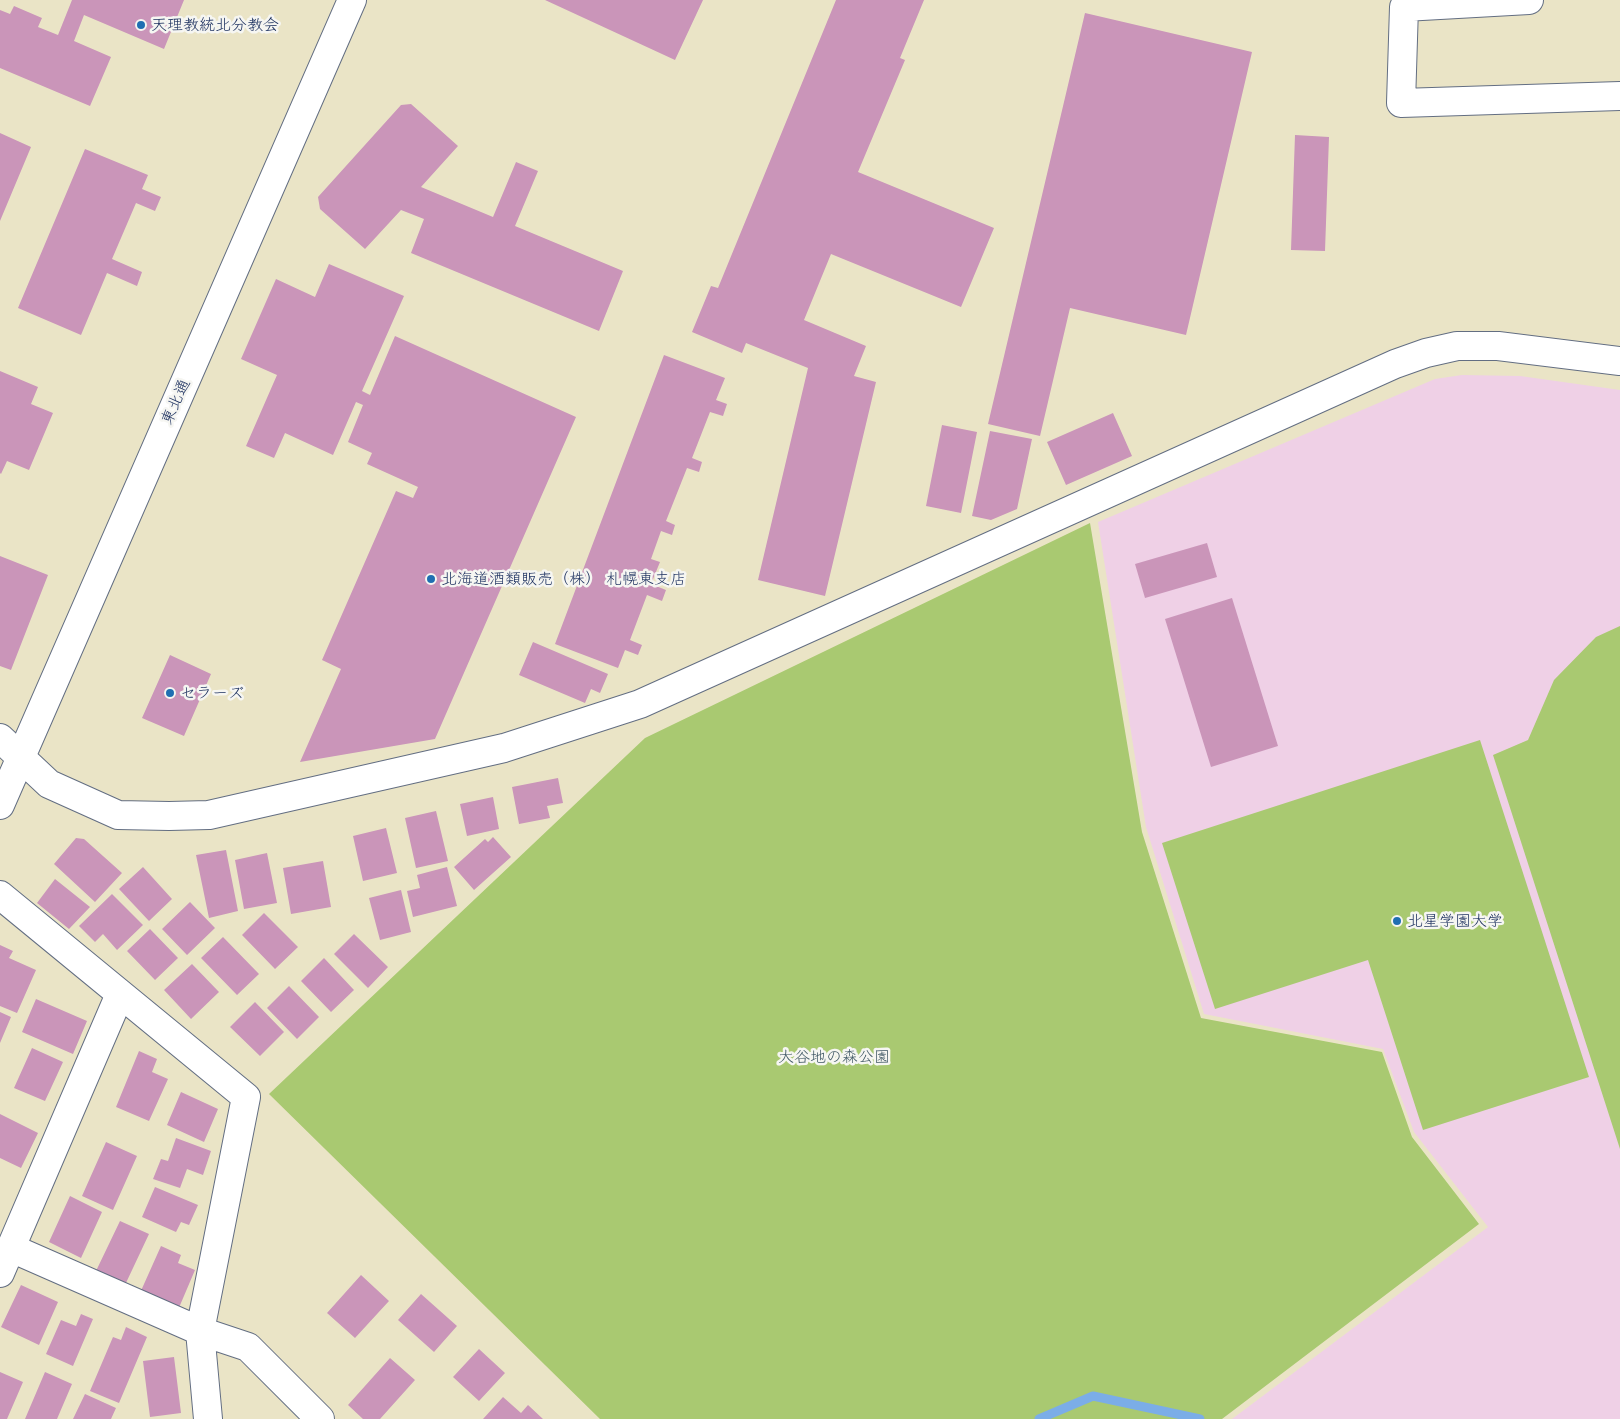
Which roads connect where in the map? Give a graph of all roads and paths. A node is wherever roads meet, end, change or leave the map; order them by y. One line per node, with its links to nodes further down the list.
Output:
1 (352, 0): 6 (street, 東北通)
2 (1529, 0): 3 (street)
3 (1620, 96)
4 (1620, 361): 6 (street)
5 (0, 738): 6 (street)
6 (21, 758): 7 (street, 東北通)
7 (0, 805)
8 (0, 895): 9 (street)
9 (120, 994): 10 (street); 12 (street)
10 (11, 1248): 11 (street); 12 (street)
11 (0, 1273)
12 (200, 1331): 13 (street); 14 (street)
13 (208, 1419)
14 (320, 1419)

